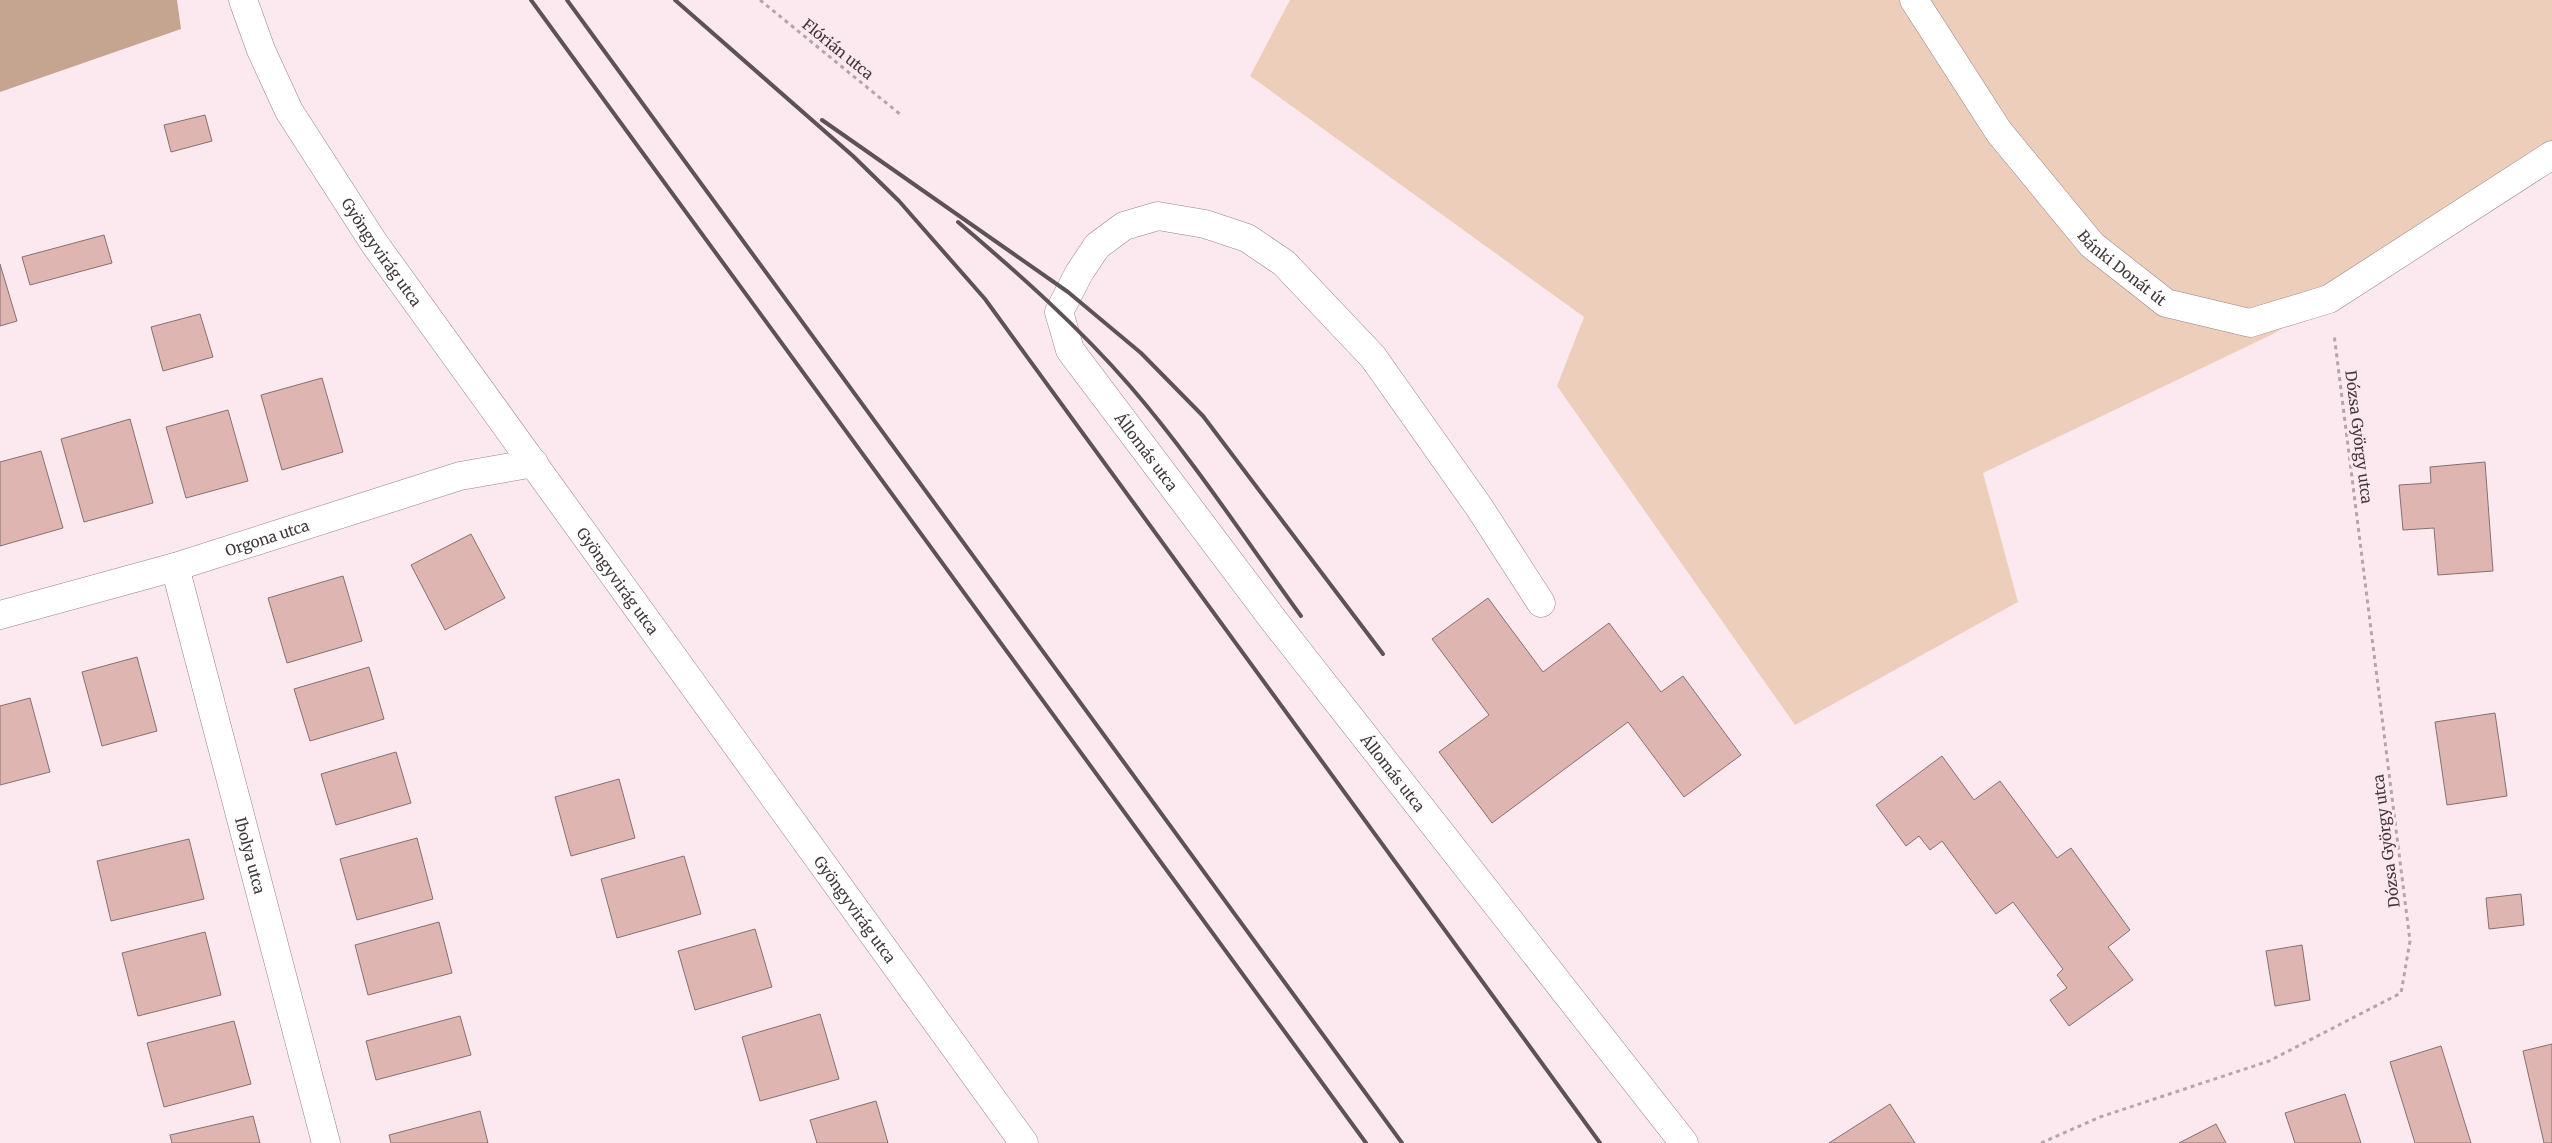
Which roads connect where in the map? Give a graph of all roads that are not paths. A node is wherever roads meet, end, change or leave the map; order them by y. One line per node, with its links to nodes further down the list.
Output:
1 (243, 0): 4 (street, Gyöngyvirág utca)
2 (1914, 0): 3 (street, Bánki Donát út)
3 (2552, 155)
4 (534, 463): 5 (street, Orgona utca); 9 (street, Gyöngyvirág utca)
5 (175, 567): 7 (street, Orgona utca); 8 (street, Ibolya utca)
6 (1541, 603): 10 (street, Állomás utca)
7 (0, 615)
8 (326, 1143)
9 (1024, 1143)
10 (1684, 1143)

